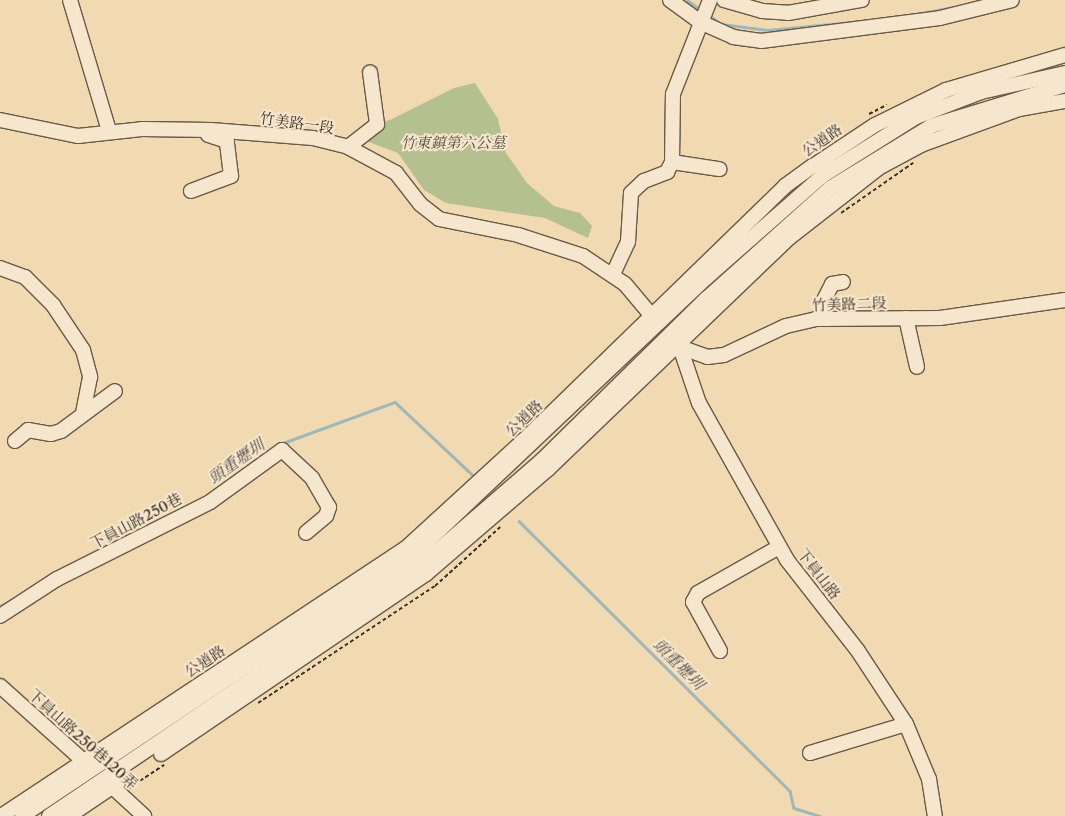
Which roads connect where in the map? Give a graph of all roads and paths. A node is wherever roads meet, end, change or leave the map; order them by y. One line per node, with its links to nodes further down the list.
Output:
1 (70, 0): 18 (street)
2 (670, 0): 8 (street)
3 (710, 0): 8 (street)
4 (724, 0): 7 (street)
5 (862, 0): 7 (street)
6 (1012, 0): 8 (street)
7 (767, 6)
8 (700, 22): 20 (street)
9 (1065, 55): 29 (street, 公道路)
10 (370, 72): 19 (street)
11 (1065, 73): 29 (street, 公道路)
12 (1065, 85): 30 (street)
13 (1065, 101): 30 (street)
14 (893, 103): 15 (path)
15 (867, 116)
16 (0, 120): 18 (street, 竹美路一段)
17 (188, 130): 18 (street, 竹美路一段); 19 (street, 竹美路一段); 22 (street)
18 (109, 132)
19 (348, 147): 24 (street, 竹美路一段)
20 (672, 162): 21 (street); 24 (street)
21 (719, 169)
22 (191, 191)
23 (0, 268): 33 (street)
24 (613, 274): 29 (street, 竹美路二段)
25 (843, 282): 28 (street)
26 (1065, 300): 27 (street, 竹美路二段)
27 (906, 318): 28 (street, 竹美路二段); 31 (street)
28 (826, 319): 30 (street, 竹美路二段)
29 (655, 320): 30 (street, 竹美路二段); 42 (street, 公道路); 43 (street, 公道路)
30 (675, 342): 36 (street, 下員山路); 44 (street)
31 (917, 367)
32 (115, 391): 33 (street)
33 (82, 412): 34 (street)
34 (15, 441)
35 (306, 533): 37 (street, 下員山路250巷)
36 (779, 547): 38 (street); 40 (street, 下員山路)
37 (0, 616)
38 (720, 651)
39 (0, 686): 42 (street, 下員山路250巷120弄)
40 (906, 724): 41 (street); 50 (street, 下員山路)
41 (810, 753)
42 (83, 761): 43 (street, 下員山路250巷120弄); 45 (street, 公道路)
43 (94, 771): 44 (street, 下員山路250巷120弄); 46 (street, 公道路)
44 (109, 784): 47 (street); 48 (street); 49 (street, 下員山路250巷120弄)
45 (1, 816)
46 (22, 816)
47 (49, 816)
48 (69, 816)
49 (144, 816)
50 (936, 816)

